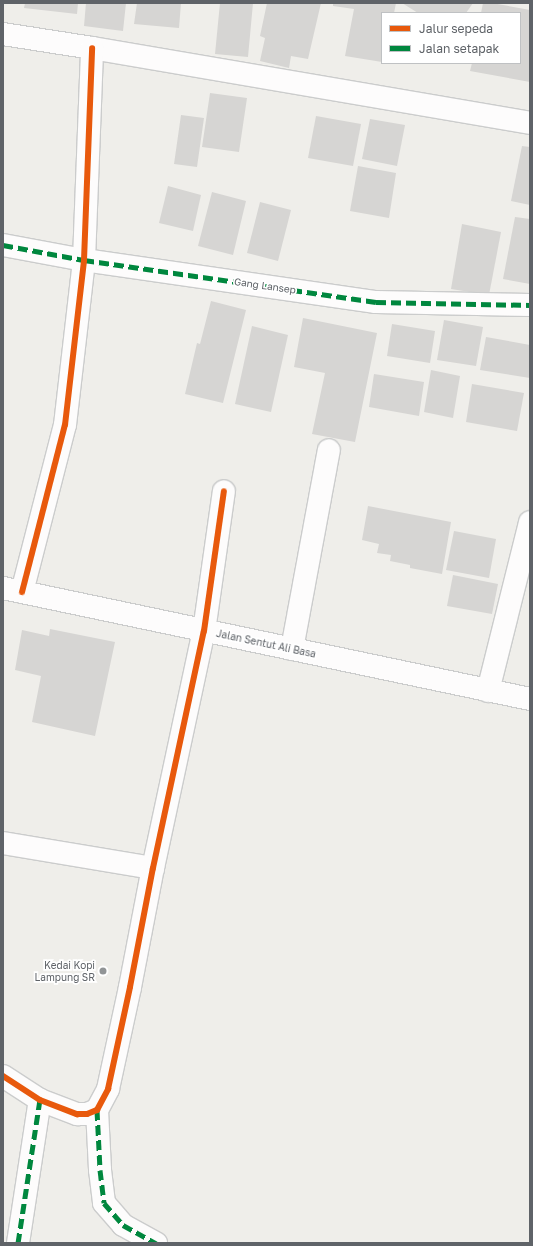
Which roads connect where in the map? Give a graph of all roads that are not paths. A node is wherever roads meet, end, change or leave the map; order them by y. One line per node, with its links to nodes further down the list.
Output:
1 (3, 34): 2 (street)
2 (92, 48): 3 (street); 5 (street)
3 (530, 123)
4 (3, 245): 5 (street, Gang Lansep)
5 (84, 260): 6 (street, Gang Lansep); 10 (street)
6 (530, 305)
7 (329, 450): 12 (street)
8 (224, 491): 11 (street)
9 (530, 522): 13 (street)
10 (13, 590): 11 (street, Jalan Sentut Ali Basa)
11 (204, 631): 12 (street, Jalan Sentut Ali Basa); 16 (street)
12 (292, 649): 13 (street, Jalan Sentut Ali Basa)
13 (488, 691): 14 (street, Jalan Sentut Ali Basa)
14 (530, 700)
15 (3, 843): 16 (street)
16 (153, 868): 19 (street)
17 (3, 1076): 18 (street)
18 (40, 1100): 19 (street); 20 (street)
19 (97, 1110): 21 (street)
20 (18, 1243)
21 (156, 1243)

